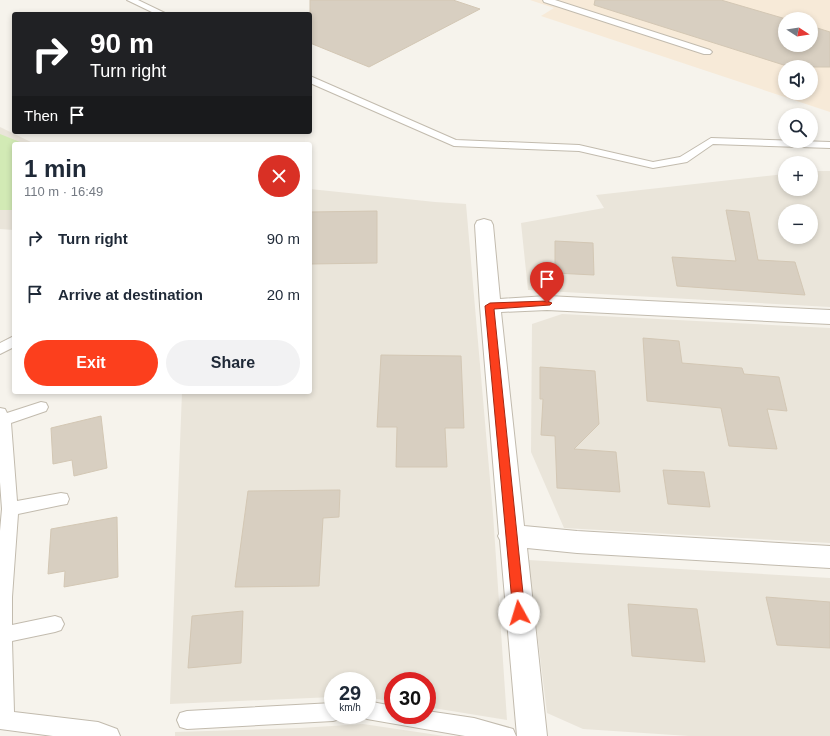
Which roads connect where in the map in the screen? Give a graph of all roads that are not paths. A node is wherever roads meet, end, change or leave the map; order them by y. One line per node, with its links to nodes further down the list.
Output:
1 (131, 0): 3 (lane)
2 (548, 0): 4 (lane)
3 (158, 12)
4 (707, 52)
5 (312, 80): 6 (lane)
6 (830, 145)
7 (484, 225): 8 (street)
8 (490, 306): 9 (street); 16 (street)
9 (830, 317)
10 (12, 342): 11 (lane)
11 (0, 349)
12 (41, 407): 13 (lane)
13 (2, 417): 15 (lane)
14 (61, 499): 15 (lane)
15 (10, 509): 19 (lane)
16 (511, 536): 17 (street); 26 (street)
17 (830, 557)
18 (55, 624): 19 (lane)
19 (3, 636): 21 (lane)
20 (324, 712): 22 (lane)
21 (2, 720): 24 (lane)
22 (187, 720)
23 (436, 722): 25 (lane)
24 (110, 736)
25 (506, 736)
26 (532, 736)

